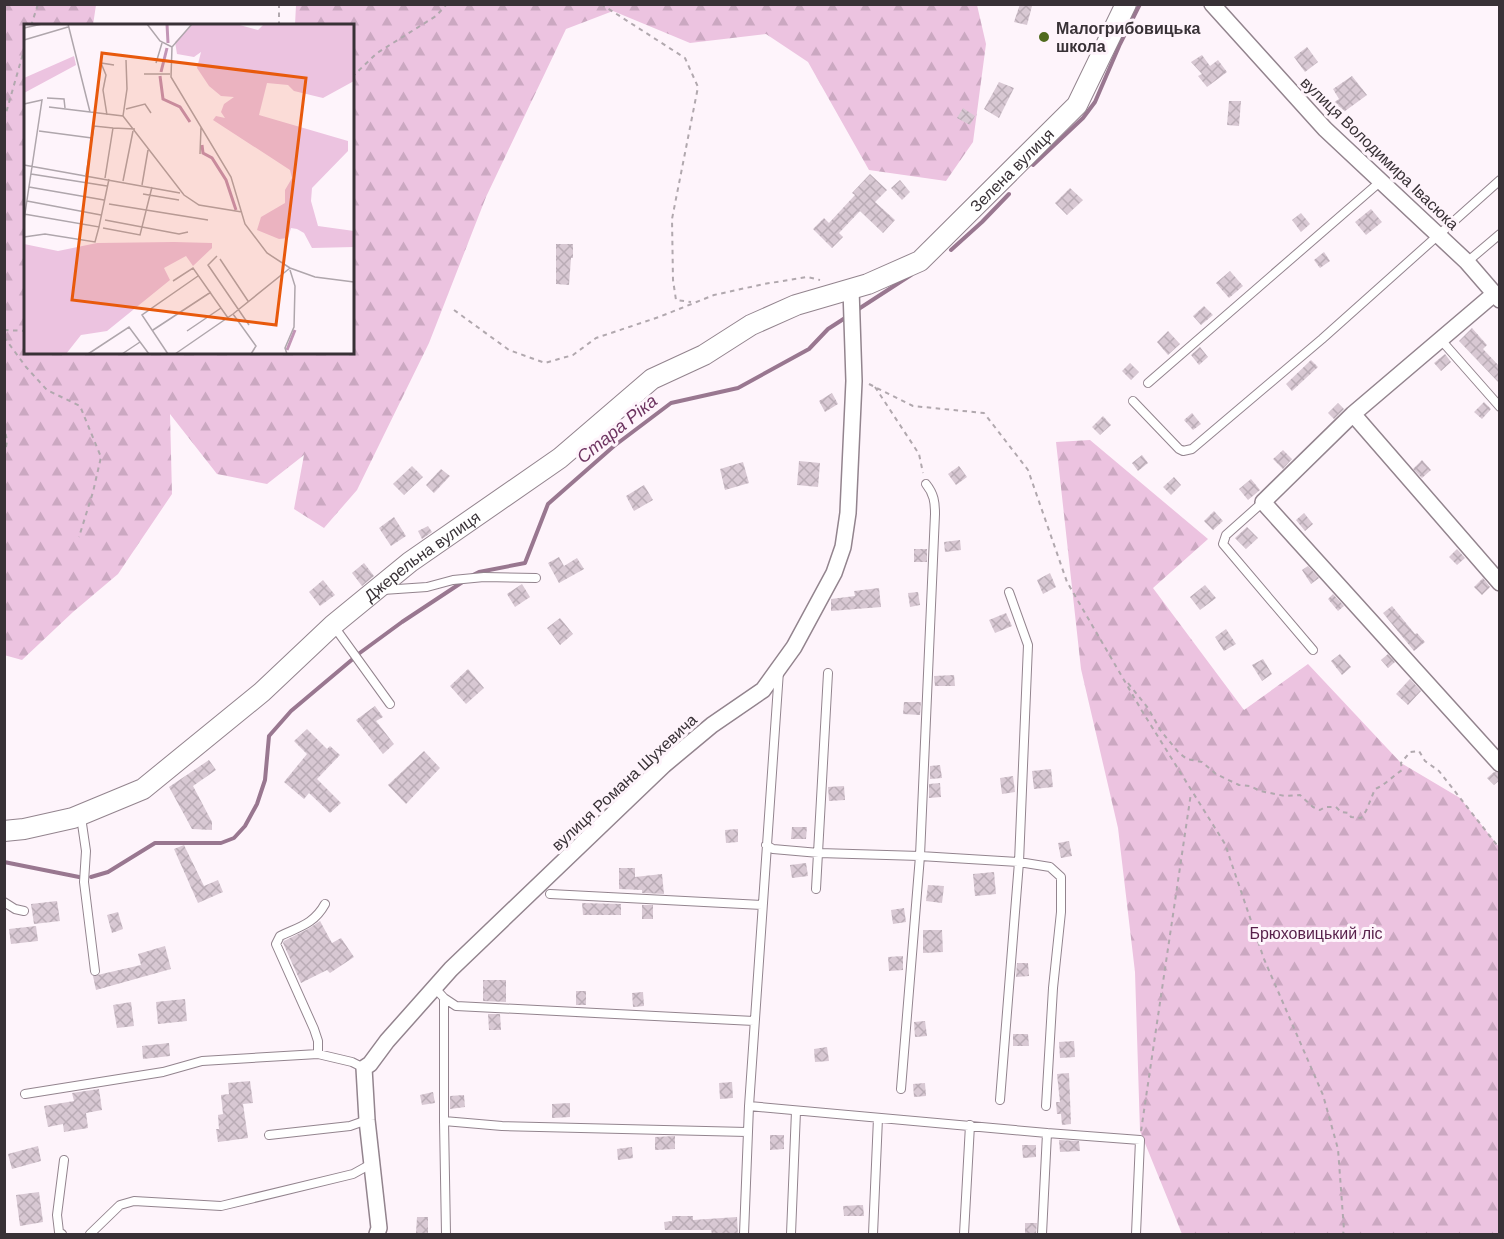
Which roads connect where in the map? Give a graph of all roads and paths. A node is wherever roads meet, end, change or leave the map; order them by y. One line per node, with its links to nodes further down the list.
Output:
1 (38, 4): 7 (path)
2 (279, 4): 8 (path)
3 (447, 4): 10 (path)
4 (601, 4): 19 (path)
5 (1126, 4): 17 (street, Зелена вулиця)
6 (1212, 4): 13 (street, вулиця Володимира Івасюка)
7 (32, 24)
8 (279, 24)
9 (24, 51): 11 (path)
10 (354, 75)
11 (4, 120)
12 (1500, 180): 15 (lane)
13 (1381, 181): 15 (street, вулиця Володимира Івасюка); 26 (lane)
14 (1500, 234): 16 (lane)
15 (1439, 236): 16 (street, вулиця Володимира Івасюка); 28 (lane)
16 (1467, 262): 18 (street, вулиця Володимира Івасюка)
17 (851, 295): 19 (path); 25 (street, вулиця Романа Шухевича); 38 (street, Джерельна вулиця)
18 (1497, 297): 24 (street)
19 (694, 303): 20 (path)
20 (454, 310)
21 (4, 330): 22 (path)
22 (24, 331)
23 (4, 337): 35 (path)
24 (1441, 340): 29 (lane); 30 (street)
25 (854, 381): 27 (path); 42 (street, вулиця Романа Шухевича)
26 (1148, 383)
27 (874, 385): 33 (path); 44 (path)
28 (1133, 401)
29 (1500, 407)
30 (1353, 414): 34 (street); 37 (street)
31 (4, 425): 32 (path)
32 (4, 458)
33 (926, 484): 53 (lane)
34 (1263, 502): 41 (lane); 46 (street)
35 (79, 537)
36 (536, 578): 38 (lane)
37 (1500, 583)
38 (375, 591): 40 (street, Джерельна вулиця)
39 (1009, 592): 54 (lane)
40 (333, 625): 45 (lane); 48 (street, Джерельна вулиця)
41 (1313, 650)
42 (779, 670): 50 (lane); 62 (street, вулиця Романа Шухевича)
43 (828, 673): 52 (lane)
44 (1122, 677): 47 (path); 51 (path)
45 (390, 704)
46 (1500, 764)
47 (1192, 790): 79 (path); 92 (path)
48 (81, 815): 49 (street, Джерельна вулиця); 61 (lane)
49 (4, 831)
50 (766, 845): 52 (lane); 59 (lane)
51 (1500, 849)
52 (819, 853): 53 (lane); 55 (lane)
53 (920, 856): 54 (lane); 66 (lane)
54 (1018, 862): 68 (lane); 70 (lane)
55 (816, 889)
56 (550, 894): 59 (lane)
57 (4, 902): 60 (lane)
58 (325, 904): 64 (lane)
59 (762, 905): 63 (lane)
60 (24, 910)
61 (95, 971)
62 (439, 992): 63 (lane); 65 (street, вулиця Романа Шухевича); 74 (lane)
63 (754, 1021): 69 (lane)
64 (318, 1054): 65 (lane); 67 (lane)
65 (364, 1068): 73 (street)
66 (901, 1089)
67 (25, 1094)
68 (1000, 1100)
69 (748, 1106): 71 (lane); 76 (lane)
70 (1046, 1106)
71 (796, 1111): 72 (lane); 87 (lane)
72 (878, 1118): 75 (lane); 88 (lane)
73 (368, 1120): 78 (lane); 81 (street)
74 (444, 1121): 76 (lane); 85 (lane)
75 (970, 1125): 77 (lane); 89 (lane)
76 (747, 1132): 86 (lane)
77 (1047, 1133): 79 (lane); 90 (lane)
78 (269, 1135)
79 (1140, 1140): 91 (lane)
80 (64, 1160): 82 (lane)
81 (372, 1163): 83 (lane); 84 (street)
82 (62, 1234)
83 (90, 1234)
84 (377, 1234)
85 (446, 1234)
86 (744, 1234)
87 (791, 1234)
88 (873, 1234)
89 (964, 1234)
90 (1042, 1234)
91 (1136, 1234)
92 (1343, 1234)

